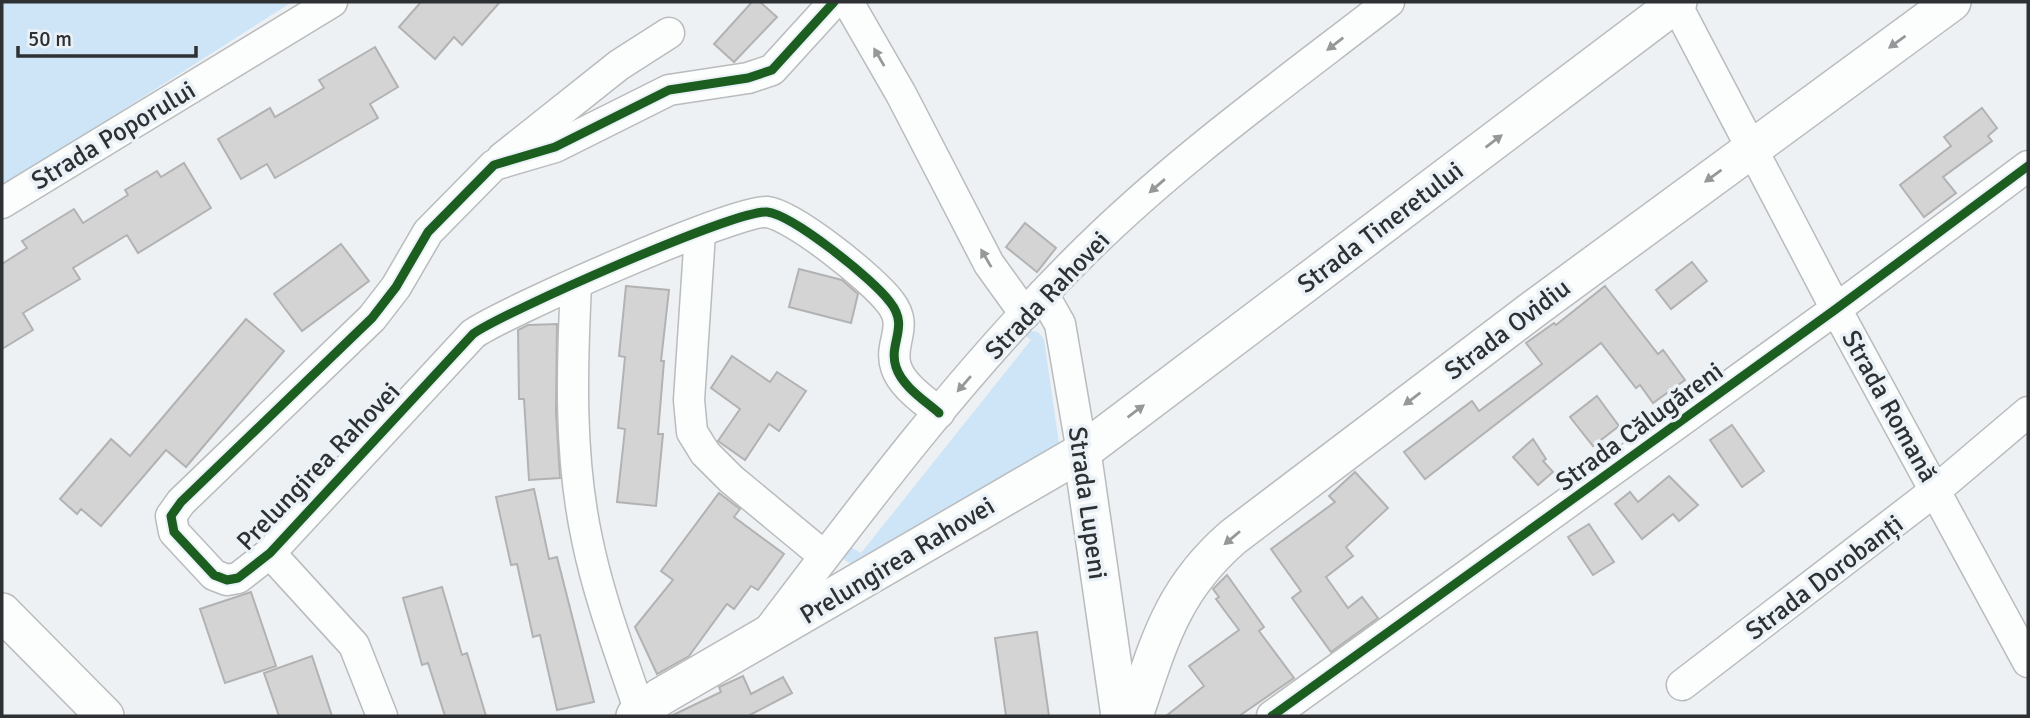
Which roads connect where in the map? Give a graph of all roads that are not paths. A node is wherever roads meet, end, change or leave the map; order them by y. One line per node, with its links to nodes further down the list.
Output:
1 (332, 2): 11 (street, Strada Poporului)
2 (834, 2): 9 (street, Prelungirea Rahovei)
3 (848, 2): 14 (street, Strada Lupeni, one-way to 3)
4 (1389, 2): 14 (street, Strada Rahovei, one-way to 14)
5 (1676, 2): 8 (street, Strada Romană); 18 (main road, Strada Tineretului, one-way to 5)
6 (1952, 2): 8 (main road, Strada Ovidiu, one-way to 8)
7 (669, 33): 9 (street, Prelungirea Rahovei)
8 (1752, 147): 15 (street, Strada Romană); 30 (main road, Strada Ovidiu, one-way to 30)
9 (494, 165): 20 (street, Prelungirea Rahovei)
10 (2028, 166): 15 (street, Strada Călugăreni)
11 (2, 202)
12 (700, 233): 13 (street, Prelungirea Rahovei); 17 (street, Prelungirea Rahovei); 21 (street, Prelungirea Rahovei)
13 (576, 284): 20 (street, Prelungirea Rahovei); 26 (street, Prelungirea Rahovei)
14 (1034, 304): 17 (street, Strada Rahovei, one-way to 17); 18 (street, Strada Lupeni)
15 (1836, 309): 19 (street, Strada Romană); 31 (street, Strada Călugăreni)
16 (2028, 412): 19 (street, Strada Dorobanți)
17 (939, 413): 21 (street, Strada Rahovei)
18 (1082, 452): 23 (main road, Prelungirea Rahovei); 29 (main road, Strada Lupeni)
19 (1936, 490): 24 (street, Strada Romană); 25 (street, Strada Dorobanți)
20 (270, 553): 28 (street, Prelungirea Rahovei)
21 (824, 556): 23 (street, Strada Rahovei)
22 (2, 612): 27 (main road)
23 (760, 641): 26 (main road, Prelungirea Rahovei)
24 (2028, 662)
25 (1682, 685)
26 (637, 714)
27 (105, 716)
28 (382, 716)
29 (1120, 716)
30 (1134, 716)
31 (1272, 716)

